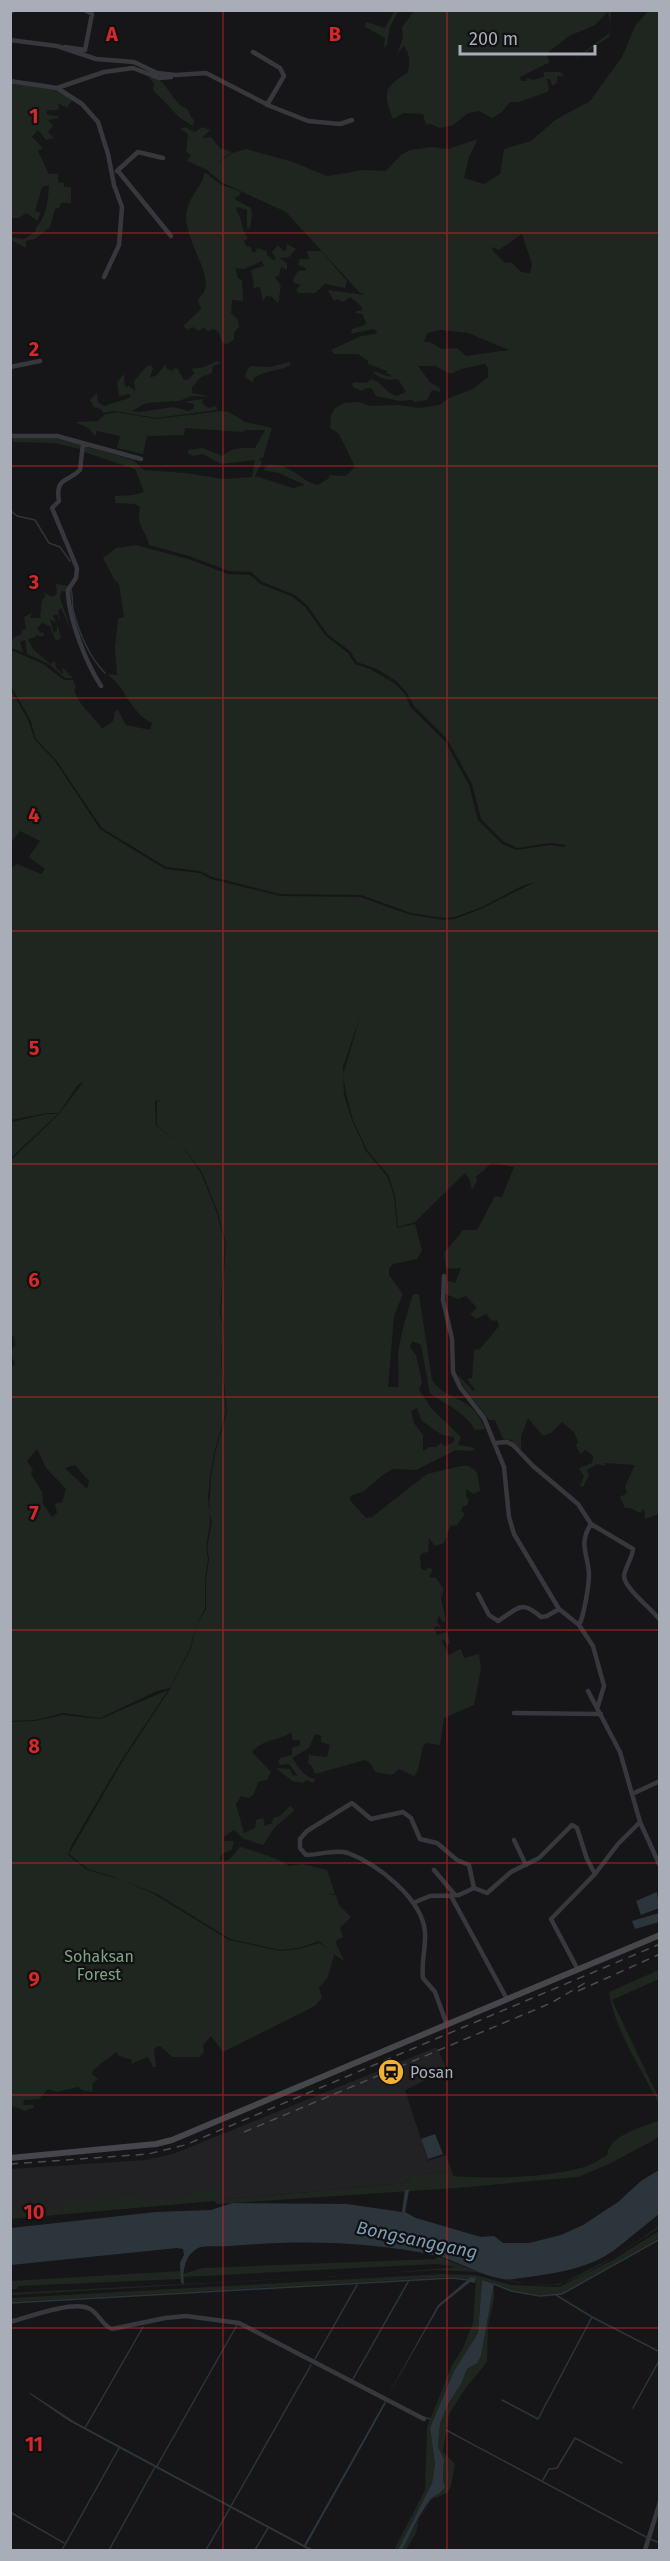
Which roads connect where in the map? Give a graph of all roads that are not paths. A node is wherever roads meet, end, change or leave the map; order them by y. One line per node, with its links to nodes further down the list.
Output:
1 (85, 10): 3 (street)
2 (10, 40): 3 (street)
3 (57, 46): 5 (street)
4 (253, 52): 8 (street)
5 (176, 75): 7 (street); 8 (street)
6 (10, 81): 7 (street)
7 (57, 88): 12 (street)
8 (267, 105): 9 (street)
9 (352, 120)
10 (163, 158): 11 (street)
11 (118, 171): 12 (street); 13 (street)
12 (112, 174): 14 (street)
13 (171, 236)
14 (104, 277)
15 (40, 361): 16 (street)
16 (10, 367)
17 (10, 436): 18 (street)
18 (83, 448): 19 (street); 20 (street)
19 (141, 459)
20 (101, 686)
21 (444, 1276): 22 (street)
22 (495, 1443): 23 (street); 25 (street)
23 (591, 1524): 26 (street); 27 (street)
24 (478, 1594): 25 (street)
25 (560, 1609): 27 (street)
26 (660, 1620)
27 (579, 1625): 29 (street)
28 (588, 1690): 29 (street)
29 (598, 1706): 31 (street)
30 (514, 1713): 31 (street)
31 (602, 1714): 33 (street)
32 (660, 1781): 33 (street)
33 (632, 1794): 34 (street)
34 (640, 1822): 37 (street); 39 (street)
35 (514, 1840): 36 (street)
36 (526, 1865): 39 (street); 40 (street)
37 (660, 1866)
38 (434, 1870): 41 (street)
39 (595, 1874): 44 (street)
40 (474, 1888): 41 (street); 42 (street)
41 (453, 1896): 42 (street); 45 (street)
42 (413, 1903): 46 (street)
43 (660, 1935): 44 (main road)
44 (578, 1970): 45 (main road)
45 (507, 1999): 46 (main road)
46 (447, 2025): 47 (main road)
47 (10, 2158)
48 (10, 2322): 49 (street)
49 (424, 2419)
50 (660, 2502): 51 (street)
51 (645, 2550)

